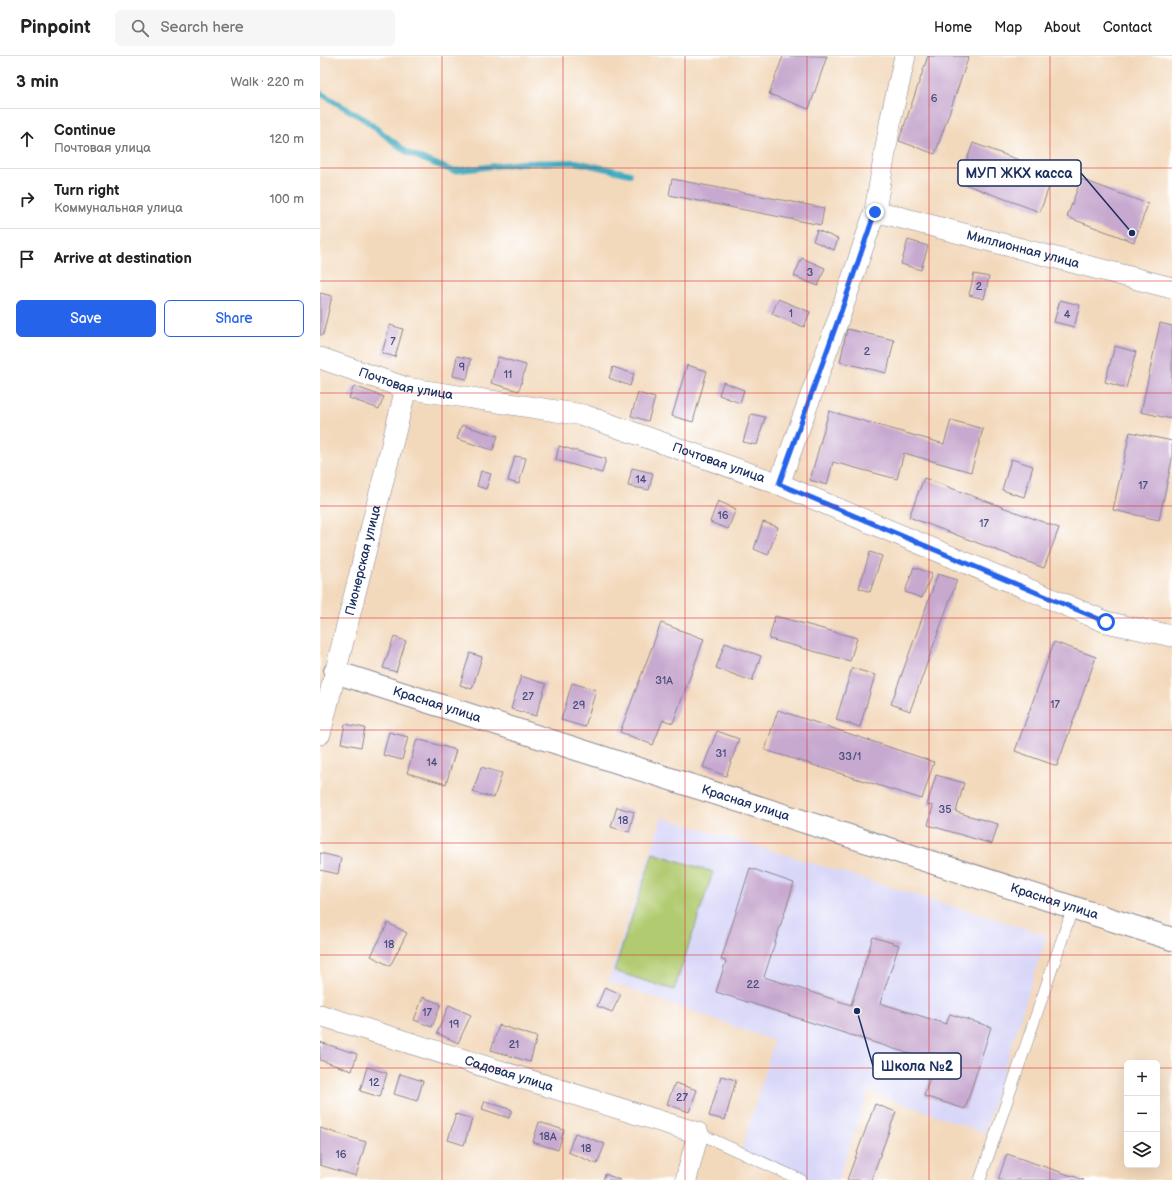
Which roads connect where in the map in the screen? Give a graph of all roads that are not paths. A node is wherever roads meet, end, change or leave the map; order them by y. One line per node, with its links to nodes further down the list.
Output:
1 (905, 56): 2 (street)
2 (875, 212): 3 (street, Миллионная улица); 6 (street)
3 (1172, 288)
4 (320, 358): 5 (street, Почтовая улица)
5 (406, 388): 6 (street, Почтовая улица); 8 (street, Пионерская улица)
6 (779, 484): 7 (street, Почтовая улица)
7 (1172, 636)
8 (327, 669): 9 (street, Пионерская улица); 10 (street, Красная улица)
9 (320, 734)
10 (1073, 907): 11 (street, Красная улица); 16 (lane)
11 (1172, 937)
12 (320, 1015): 13 (street, Садовая улица)
13 (698, 1133): 14 (street); 15 (lane)
14 (686, 1180)
15 (801, 1180)
16 (980, 1180)

